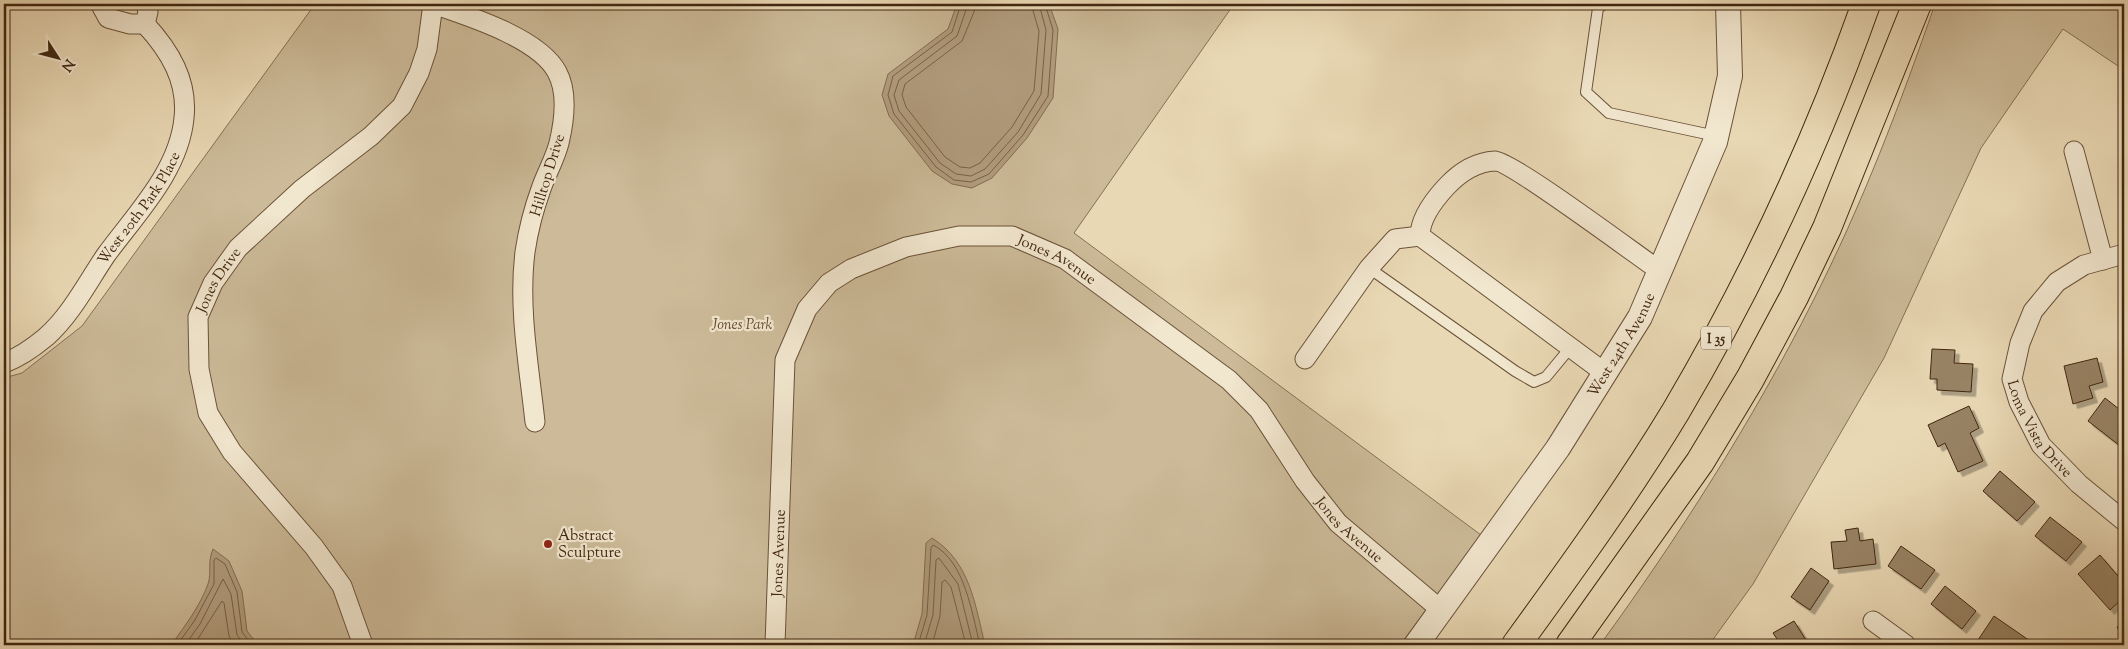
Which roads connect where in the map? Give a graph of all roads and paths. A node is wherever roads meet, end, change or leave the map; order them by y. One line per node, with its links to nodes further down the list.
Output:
1 (103, 4): 8 (street)
2 (146, 4): 8 (street)
3 (433, 4): 20 (street, Hilltop Drive); 24 (street, Jones Drive)
4 (1604, 4): 9 (lane)
5 (1728, 4): 9 (street, West 24th Avenue)
6 (1866, 4): 27 (highway, I 35)
7 (1917, 4): 28 (highway)
8 (145, 24): 18 (street, West 20th Park Place)
9 (1716, 136): 15 (street, West 24th Avenue)
10 (2074, 151): 13 (street)
11 (1420, 236): 14 (street); 15 (street); 16 (street)
12 (2124, 254): 13 (street, Loma Vista Drive)
13 (2103, 260): 21 (street, Loma Vista Drive)
14 (1369, 268): 16 (lane); 17 (street)
15 (1660, 272): 19 (street, West 24th Avenue)
16 (1570, 348): 19 (street)
17 (1305, 359)
18 (4, 363)
19 (1605, 373): 22 (street, West 24th Avenue)
20 (535, 422)
21 (2124, 521)
22 (1441, 610): 25 (street, Jones Avenue); 26 (street, West 24th Avenue)
23 (1873, 621): 29 (street)
24 (363, 645)
25 (775, 645)
26 (1416, 645)
27 (1516, 645)
28 (1570, 645)
29 (1906, 645)

